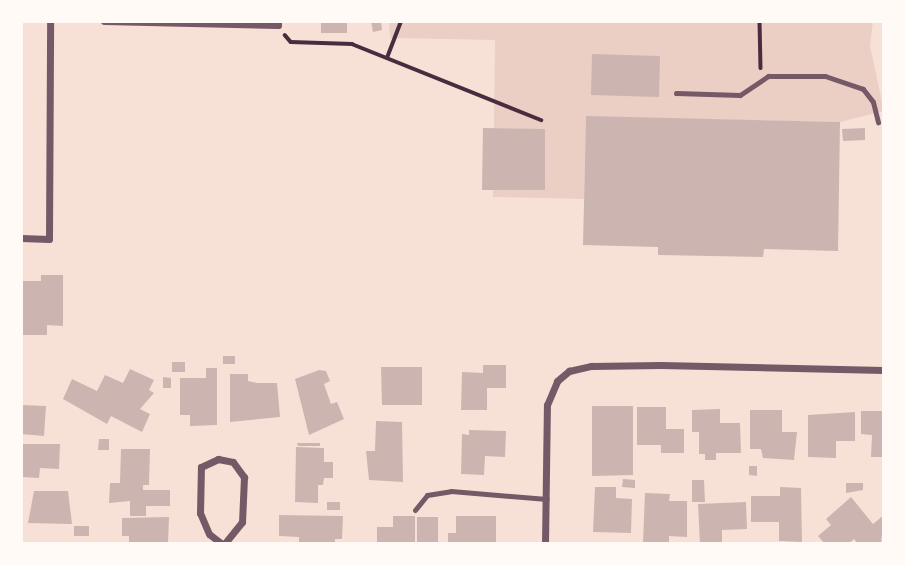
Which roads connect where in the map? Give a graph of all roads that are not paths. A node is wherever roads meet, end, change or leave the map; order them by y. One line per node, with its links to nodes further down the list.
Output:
1 (50, 21): 6 (street)
2 (104, 21): 3 (street)
3 (278, 23)
4 (676, 93): 5 (lane)
5 (878, 122)
6 (21, 238)
7 (884, 370): 8 (street)
8 (547, 499): 9 (lane); 11 (street)
9 (415, 510)
10 (223, 544): 10 (street)
11 (545, 544)

